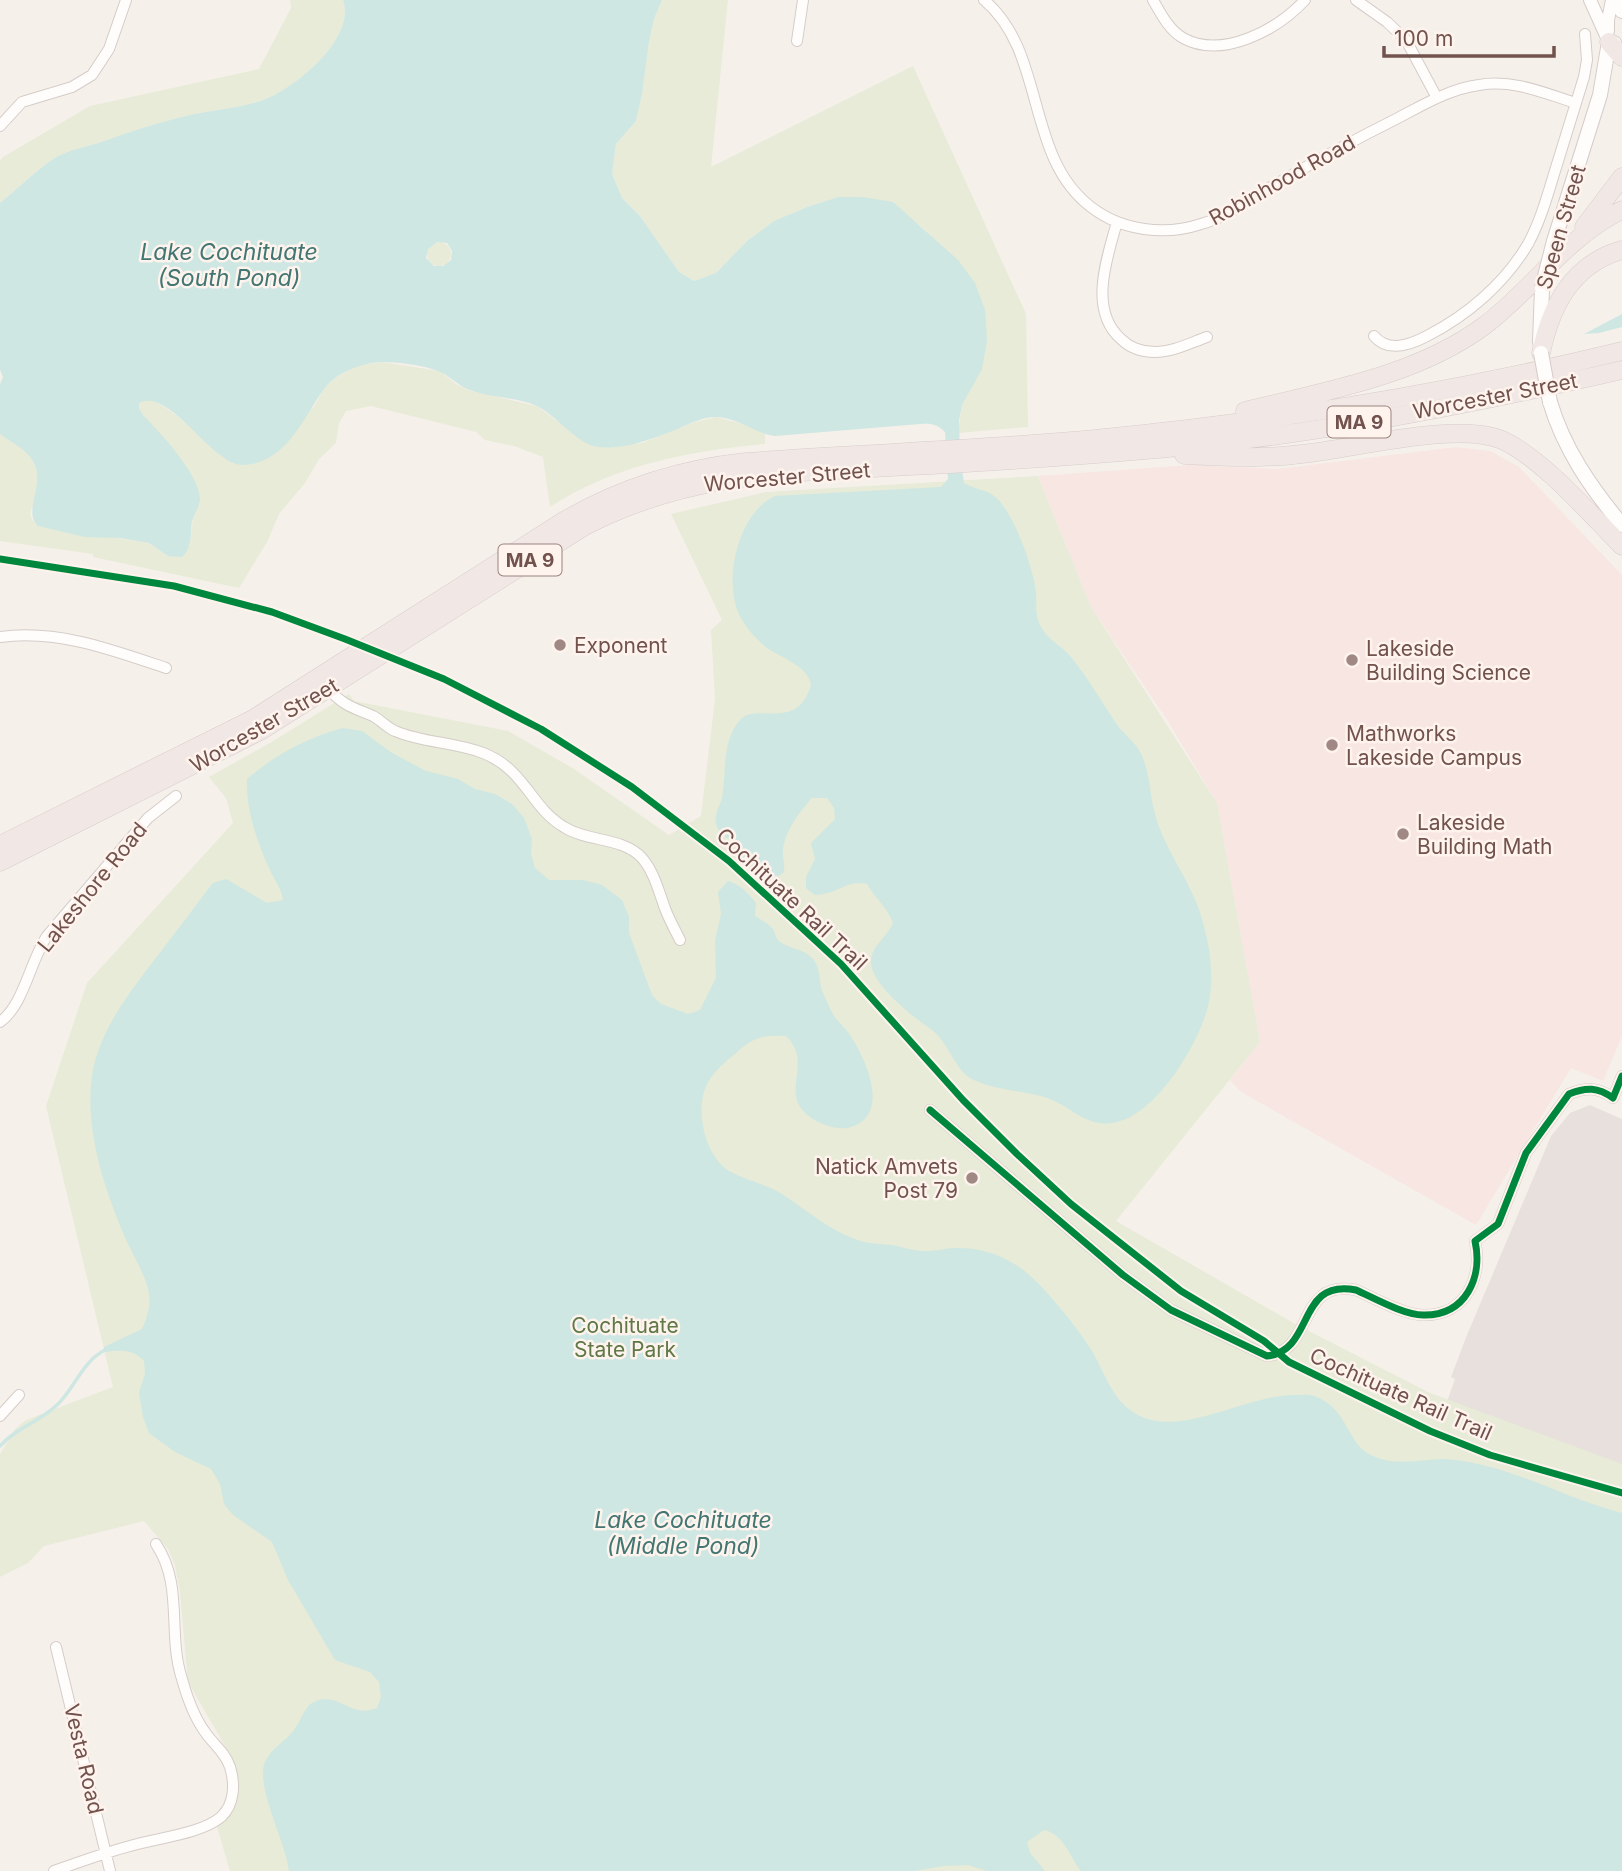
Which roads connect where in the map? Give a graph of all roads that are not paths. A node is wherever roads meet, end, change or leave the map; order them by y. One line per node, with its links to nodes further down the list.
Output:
1 (126, 0): 16 (street)
2 (803, 0): 11 (street)
3 (1153, 0): 4 (street)
4 (1305, 0)
5 (1356, 0): 14 (street)
6 (1590, 0): 12 (street)
7 (1612, 0): 9 (main road); 12 (street)
8 (989, 2): 19 (street, Robinhood Road)
9 (1622, 11)
10 (1585, 34): 15 (street)
11 (797, 41)
12 (1616, 43): 13 (highway); 20 (main road, Speen Street)
13 (1622, 57)
14 (1437, 98): 15 (street, Robinhood Road); 19 (street, Robinhood Road)
15 (1576, 103): 22 (street)
16 (0, 126)
17 (1622, 177): 20 (highway)
18 (1622, 210): 20 (highway)
19 (1117, 222): 23 (street)
20 (1561, 243): 25 (main road, Speen Street, bridge); 27 (highway)
21 (1622, 250): 25 (highway)
22 (1374, 336)
23 (1207, 337)
24 (1622, 351): 27 (highway, Worcester Street / MA 9)
25 (1541, 353): 31 (main road, Speen Street, bridge)
26 (1622, 370): 28 (highway, Worcester Street / MA 9)
27 (1163, 431): 29 (highway, Worcester Street / MA 9)
28 (1093, 454): 29 (highway, Worcester Street / MA 9); 32 (highway)
29 (966, 456): 30 (highway, Worcester Street / MA 9)
30 (938, 458): 35 (highway, Worcester Street / MA 9); 37 (highway, Worcester Street / MA 9)
31 (1622, 525)
32 (1622, 546)
33 (0, 637): 34 (street)
34 (166, 668)
35 (328, 690): 38 (highway, Worcester Street / MA 9); 39 (street)
36 (176, 796): 40 (street, Lakeshore Road)
37 (0, 845)
38 (0, 862)
39 (680, 940)
40 (0, 1022)
41 (1622, 1076): 42 (street)
42 (930, 1110)
43 (19, 1395): 44 (street)
44 (0, 1416)
45 (156, 1544): 47 (street)
46 (56, 1647): 47 (street, Vesta Road)
47 (106, 1853): 48 (street); 49 (street, Vesta Road)
48 (54, 1871)
49 (110, 1871)

